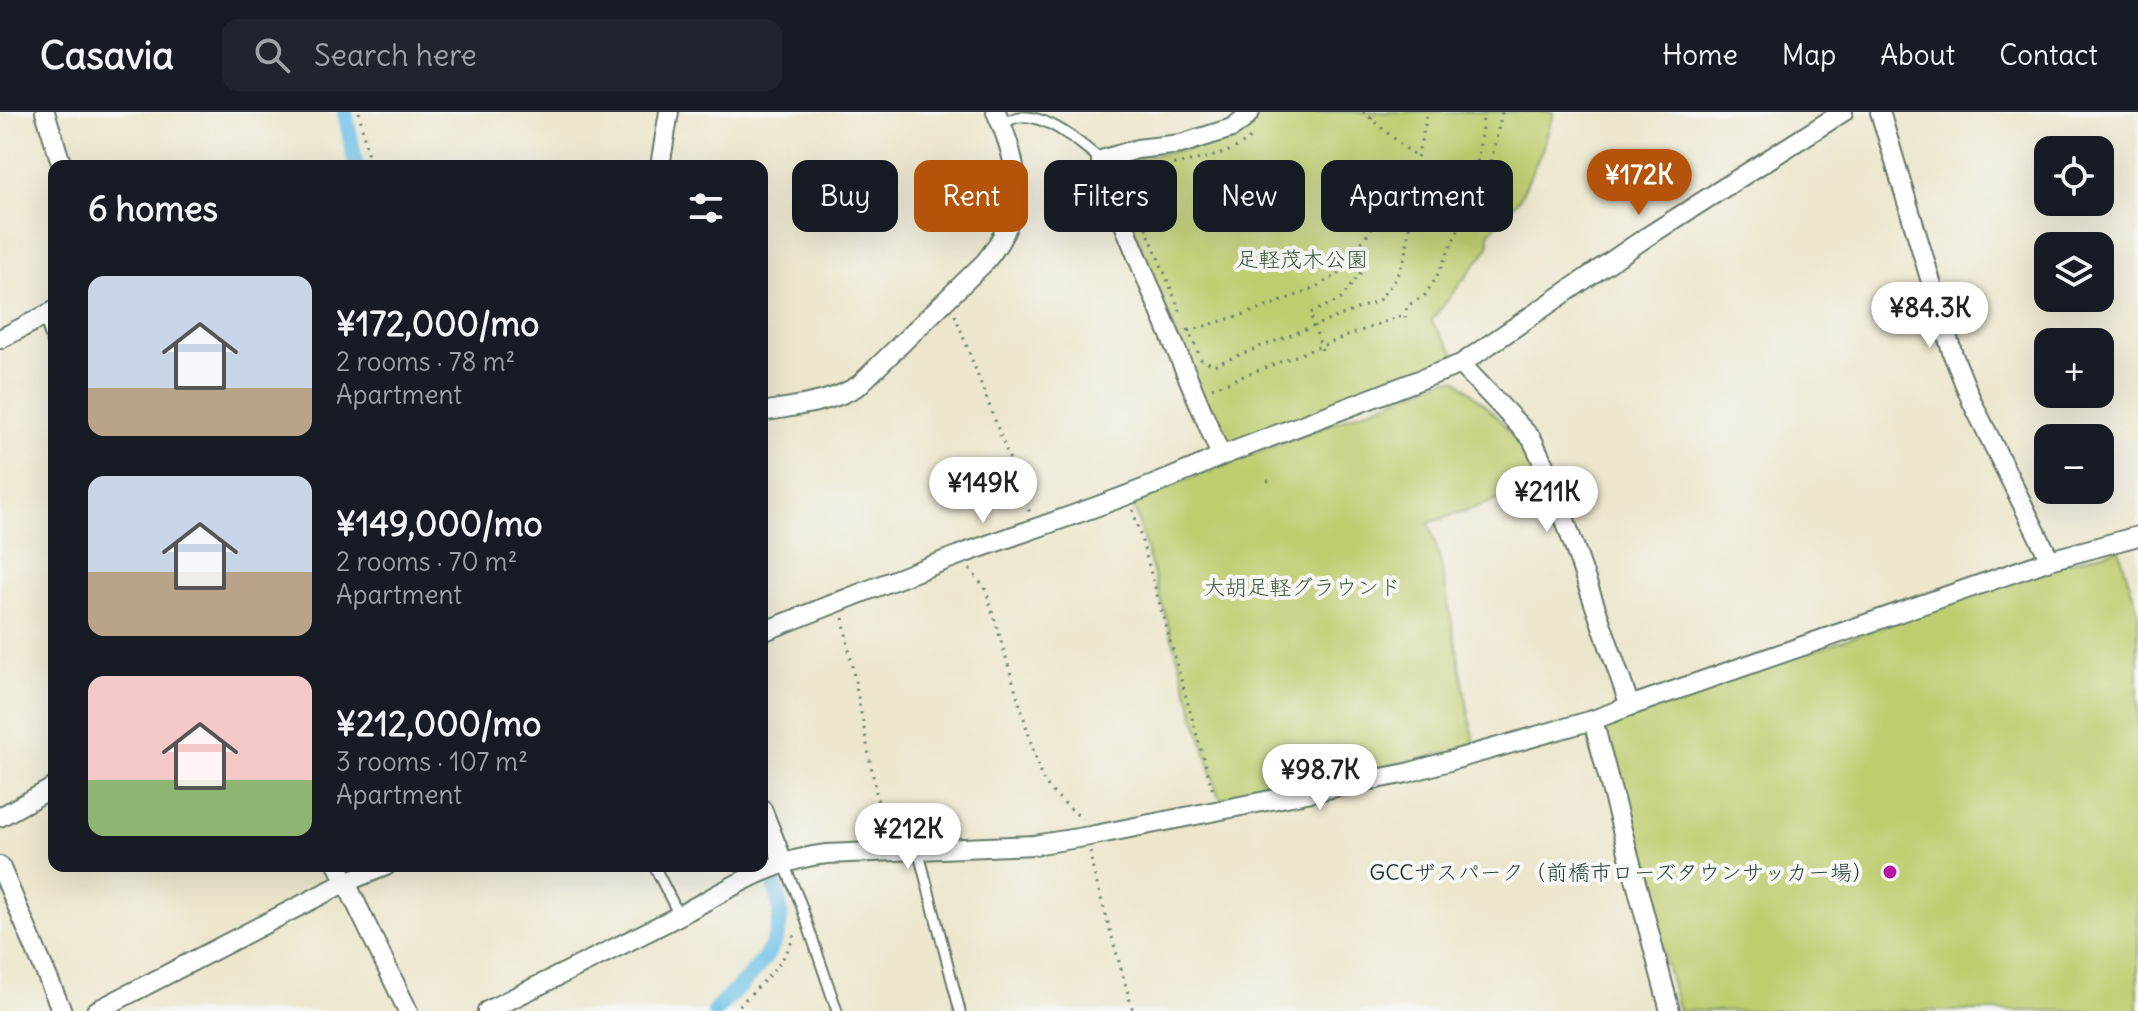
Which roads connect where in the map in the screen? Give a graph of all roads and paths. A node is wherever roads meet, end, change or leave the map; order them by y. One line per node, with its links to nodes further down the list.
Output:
1 (45, 112): 15 (street)
2 (359, 112): 16 (path)
3 (669, 112): 17 (street)
4 (1363, 112): 12 (path)
5 (1376, 112): 12 (path)
6 (1428, 112): 14 (path)
7 (1484, 112): 19 (path)
8 (1502, 112): 20 (path)
9 (1843, 112): 32 (street)
10 (1880, 112): 40 (street)
11 (999, 118): 18 (lane); 26 (street)
12 (1371, 119): 14 (path)
13 (1254, 120): 18 (street); 27 (path)
14 (1417, 158)
15 (60, 160)
16 (369, 160)
17 (661, 160)
18 (1101, 160)
19 (1478, 160)
20 (1491, 160)
21 (1126, 232): 35 (street)
22 (1369, 232): 25 (path)
23 (1409, 232): 29 (path)
24 (1457, 232): 31 (path)
25 (1353, 255): 29 (path); 29 (path)
26 (947, 299): 34 (street); 37 (path)
27 (1181, 312)
28 (48, 315): 30 (street)
29 (1313, 326): 31 (path)
30 (0, 339)
31 (1322, 347): 33 (path)
32 (1461, 364): 35 (street); 43 (street)
33 (1213, 391)
34 (768, 411)
35 (1221, 456): 36 (street)
36 (1128, 495): 37 (street); 46 (path)
37 (1037, 528): 39 (street)
38 (2138, 536): 40 (street)
39 (960, 555): 41 (street); 49 (path)
40 (2050, 560): 43 (street)
41 (840, 602): 42 (street); 51 (path)
42 (768, 630)
43 (1630, 706): 44 (street)
44 (1593, 720): 46 (street); 68 (street)
45 (48, 790): 47 (street)
46 (1218, 810): 49 (street)
47 (0, 817)
48 (768, 827): 52 (street)
49 (1090, 836): 50 (street); 67 (path)
50 (918, 850): 51 (street); 66 (lane)
51 (887, 851): 52 (street)
52 (781, 865): 54 (street); 58 (lane)
53 (0, 866): 60 (street)
54 (768, 870)
55 (657, 872): 59 (lane)
56 (763, 872): 59 (street)
57 (342, 874): 61 (street); 62 (street)
58 (800, 902): 64 (path); 65 (lane)
59 (679, 915): 63 (street)
60 (62, 1011)
61 (96, 1011)
62 (408, 1011)
63 (487, 1011)
64 (734, 1011)
65 (837, 1011)
66 (960, 1011)
67 (1133, 1011)
68 (1670, 1011)

